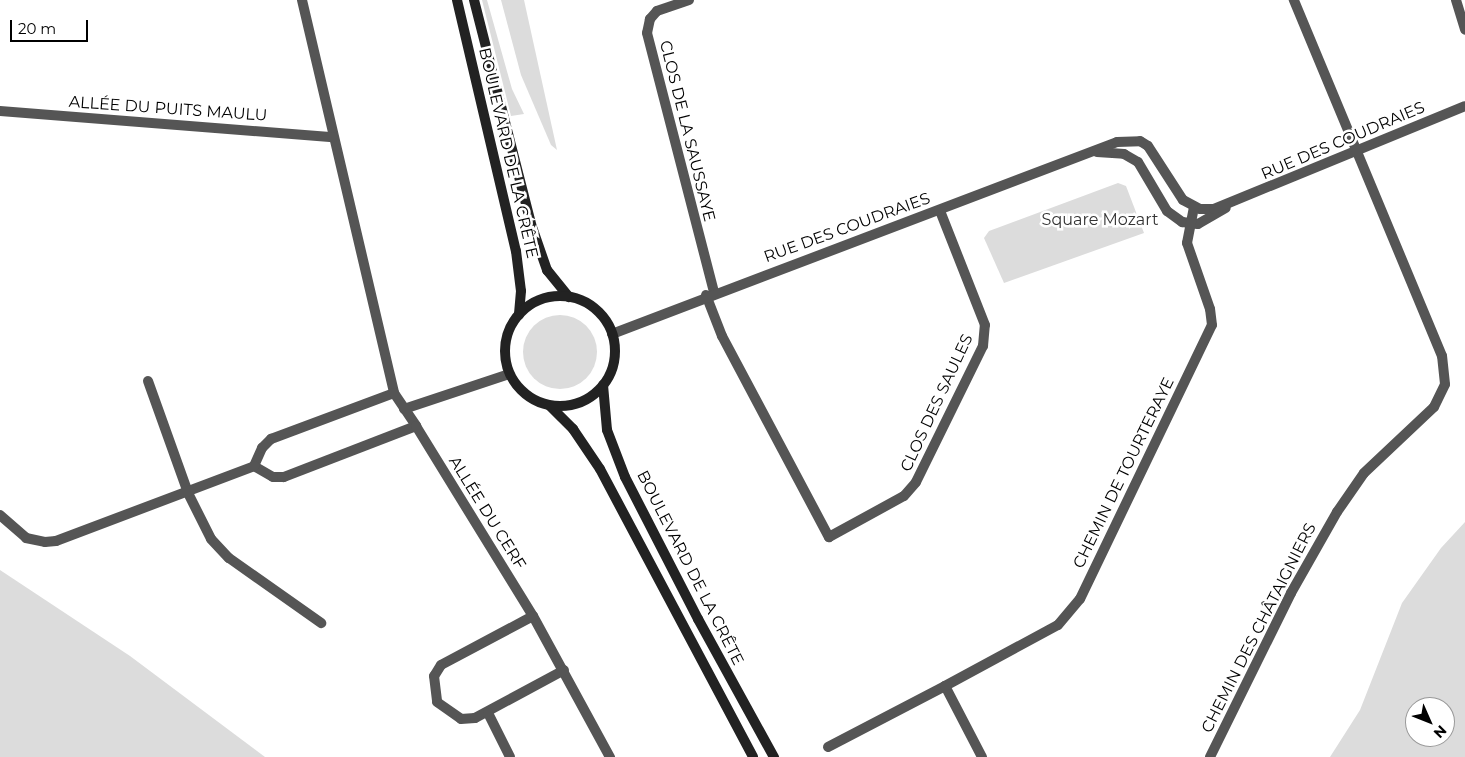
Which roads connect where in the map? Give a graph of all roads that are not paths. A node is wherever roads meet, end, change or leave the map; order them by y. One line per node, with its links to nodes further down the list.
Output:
1 (302, 0): 10 (street)
2 (457, 0): 19 (main road, BOULEVARD DE LA CRÊTE)
3 (474, 0): 18 (main road, BOULEVARD DE LA CRÊTE)
4 (689, 0): 17 (street, CLOS DE LA SAUSSAYE)
5 (1294, 0): 12 (street)
6 (1456, 0): 7 (street)
7 (1465, 30)
8 (1465, 106): 12 (street, RUE DES COUDRAIES)
9 (0, 111): 10 (street, ALLÉE DU PUITS MAULU)
10 (333, 137): 24 (street)
11 (1094, 152): 14 (street, RUE DES COUDRAIES); 15 (street, RUE DES COUDRAIES); 16 (street, RUE DES COUDRAIES)
12 (1358, 152): 13 (street, RUE DES COUDRAIES); 42 (street, CHEMIN DES CHÂTAIGNIERS)
13 (1232, 203): 14 (street, RUE DES COUDRAIES); 16 (street, RUE DES COUDRAIES)
14 (1194, 206): 16 (street, CHEMIN DE TOURTERAYE)
15 (940, 211): 17 (street, RUE DES COUDRAIES); 17 (street, CLOS DES SAULES)
16 (1189, 224): 34 (street, CHEMIN DE TOURTERAYE)
17 (710, 294): 20 (street, RUE DES COUDRAIES)
18 (569, 297): 19 (main road, BOULEVARD DE LA CRÊTE); 20 (main road, BOULEVARD DE LA CRÊTE)
19 (519, 314): 21 (main road, BOULEVARD DE LA CRÊTE)
20 (612, 334): 23 (main road, BOULEVARD DE LA CRÊTE)
21 (509, 374): 25 (main road, BOULEVARD DE LA CRÊTE); 26 (street)
22 (148, 381): 29 (street)
23 (603, 385): 25 (main road); 40 (main road, BOULEVARD DE LA CRÊTE)
24 (394, 393): 26 (street, ALLÉE DU CERF); 28 (street)
25 (550, 406): 39 (main road, BOULEVARD DE LA CRÊTE)
26 (404, 409): 27 (street, ALLÉE DU CERF)
27 (416, 426): 28 (street); 31 (street, ALLÉE DU CERF)
28 (254, 466): 29 (street)
29 (188, 494): 30 (street); 32 (street)
30 (0, 515)
31 (533, 616): 33 (street, ALLÉE DU CERF); 35 (street)
32 (321, 623)
33 (564, 670): 35 (street); 38 (street, ALLÉE DU CERF)
34 (945, 686): 36 (street, CHEMIN DE TOURTERAYE); 41 (street)
35 (488, 713): 37 (street)
36 (828, 747)
37 (510, 757)
38 (610, 757)
39 (753, 757)
40 (774, 757)
41 (982, 757)
42 (1210, 757)

